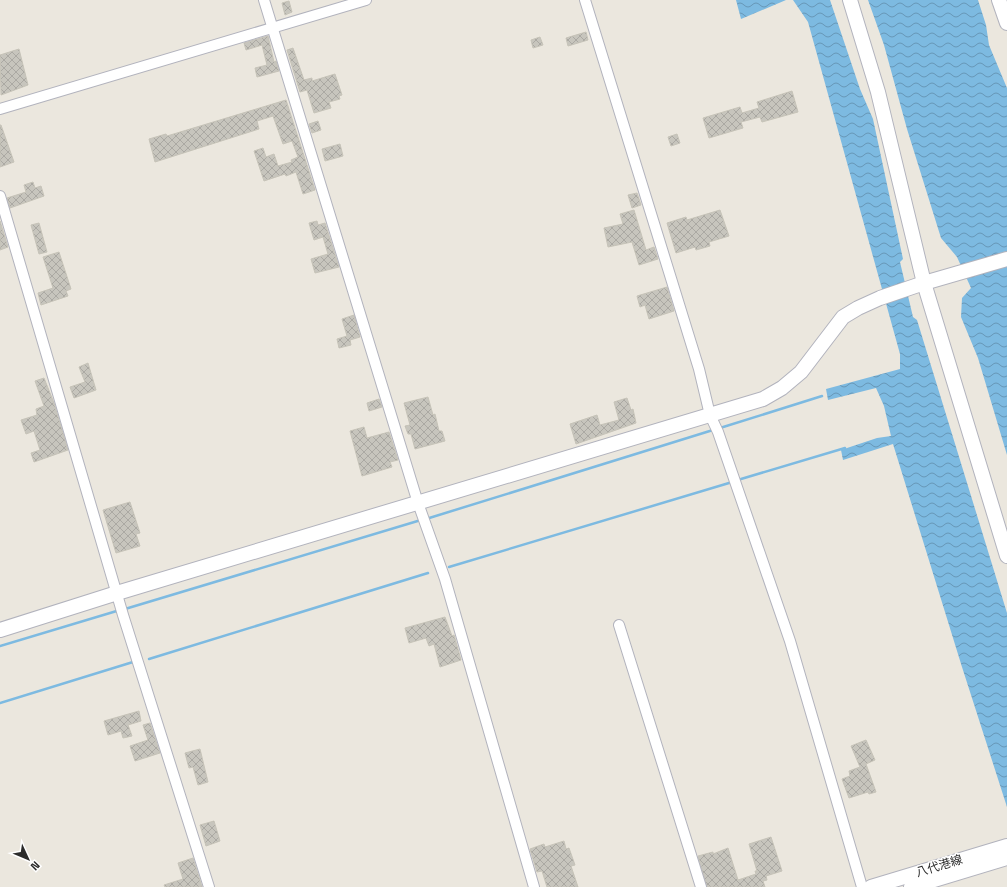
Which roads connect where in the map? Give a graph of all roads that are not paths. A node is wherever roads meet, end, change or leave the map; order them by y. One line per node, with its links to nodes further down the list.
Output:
1 (264, 0): 7 (street)
2 (366, 0): 7 (street)
3 (585, 0): 12 (street)
4 (850, 0): 11 (street)
5 (1000, 0): 6 (street)
6 (1007, 22)
7 (272, 28): 8 (street); 13 (street)
8 (0, 109)
9 (0, 196): 15 (street)
10 (1007, 259): 11 (street)
11 (924, 283): 12 (street); 14 (street)
12 (710, 415): 13 (street); 23 (street)
13 (418, 503): 15 (street); 21 (street)
14 (1007, 556)
15 (118, 595): 17 (street); 20 (street)
16 (619, 626): 22 (street)
17 (0, 630)
18 (1007, 846): 24 (street, 八代港線)
19 (1007, 858): 25 (street, 八代港線)
20 (209, 887)
21 (534, 887)
22 (701, 887)
23 (862, 887)
24 (871, 887)
25 (911, 887)

